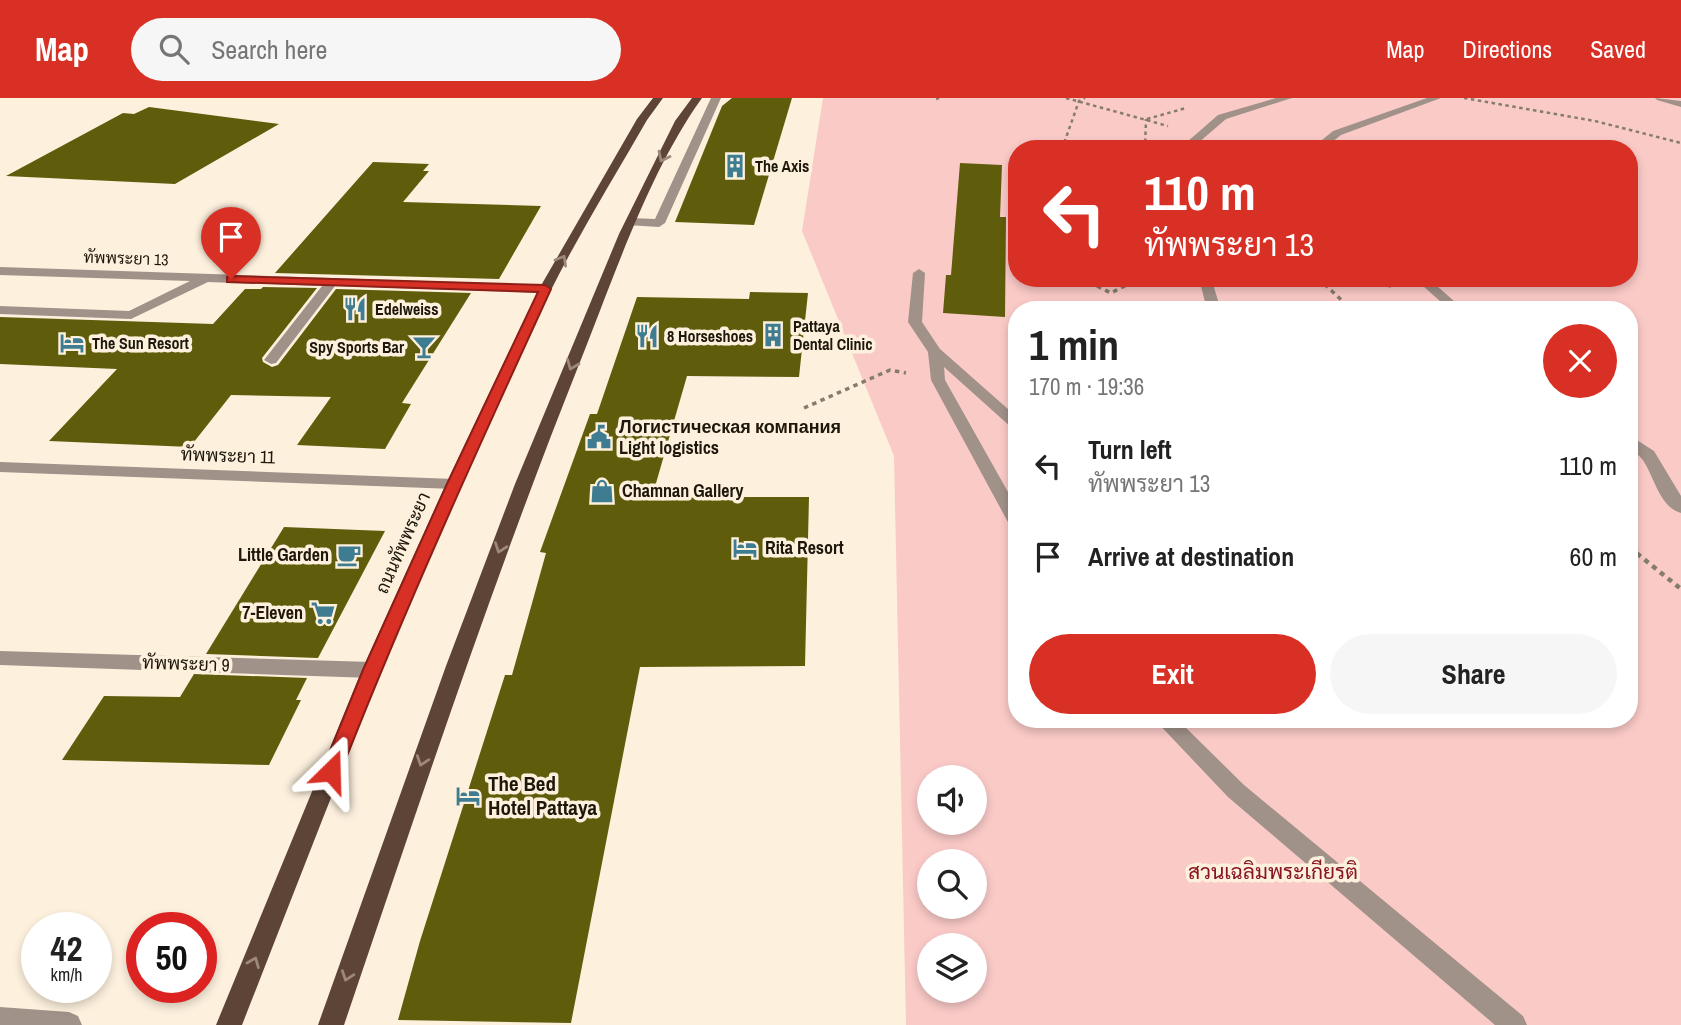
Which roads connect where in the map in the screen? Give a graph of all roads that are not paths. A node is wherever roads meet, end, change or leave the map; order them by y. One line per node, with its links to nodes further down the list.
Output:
1 (658, 98): 16 (main road, ถนนทัพพระยา, one-way to 1)
2 (697, 98): 10 (main road, one-way to 10)
3 (716, 98): 10 (street)
4 (1287, 98): 8 (street)
5 (1436, 98): 9 (street)
6 (1660, 98): 7 (street)
7 (1681, 104)
8 (1192, 140)
9 (1328, 140)
10 (631, 222): 33 (main road, one-way to 33)
11 (0, 271): 13 (street, ทัพพระยา 13)
12 (919, 273): 19 (street)
13 (206, 278): 14 (street, ทัพพระยา 13); 18 (street)
14 (331, 283): 16 (street, ทัพพระยา 13); 20 (street)
15 (1431, 287): 17 (street)
16 (545, 289): 24 (main road, ถนนทัพพระยา)
17 (1447, 301)
18 (0, 310)
19 (935, 352): 21 (street); 26 (street)
20 (271, 360)
21 (1008, 417)
22 (1638, 447): 25 (street)
23 (0, 467): 24 (street, ทัพพระยา 11)
24 (454, 484): 28 (main road, ถนนทัพพระยา)
25 (1681, 507)
26 (1008, 508)
27 (0, 658): 28 (street, ทัพพระยา 9)
28 (372, 670): 32 (main road, ถนนทัพพระยา, one-way to 28)
29 (1173, 728): 34 (street)
30 (0, 1020): 31 (street)
31 (69, 1025)
32 (229, 1025)
33 (331, 1025)
34 (1514, 1025)

